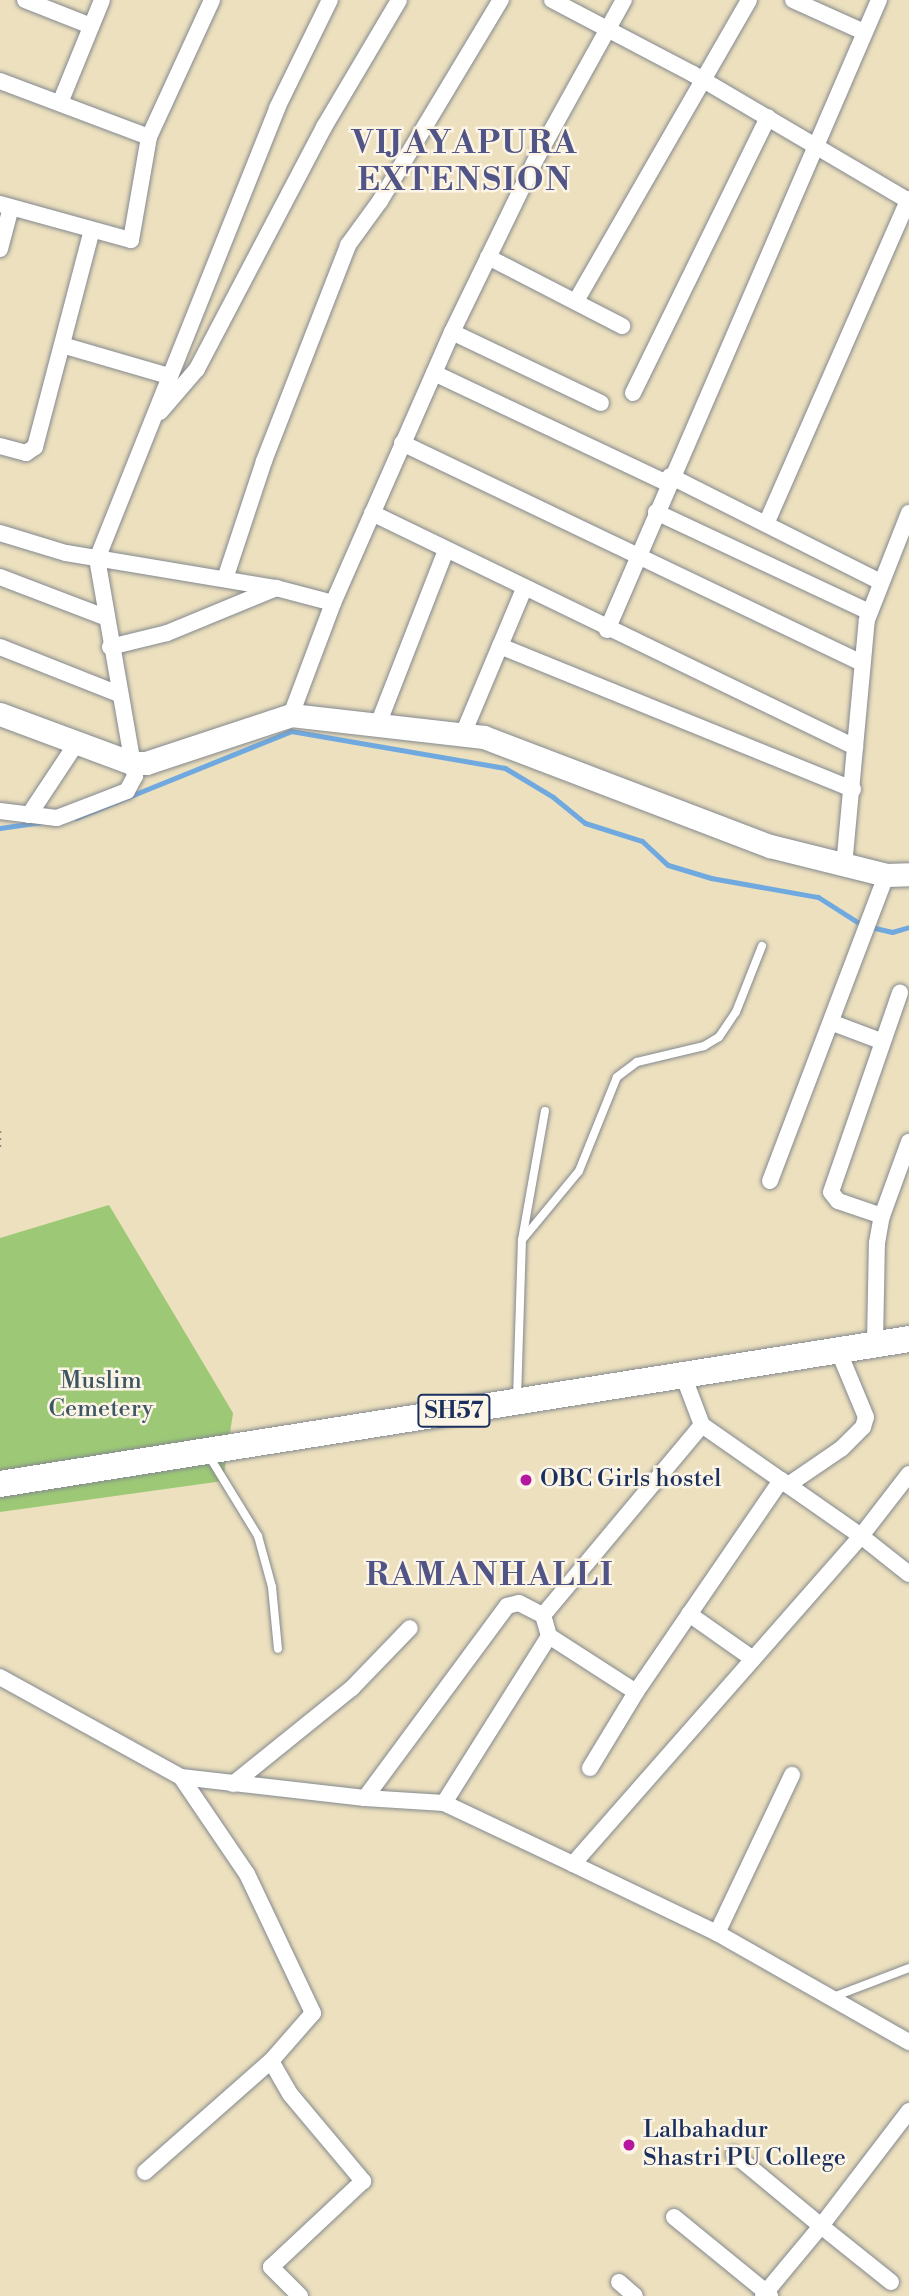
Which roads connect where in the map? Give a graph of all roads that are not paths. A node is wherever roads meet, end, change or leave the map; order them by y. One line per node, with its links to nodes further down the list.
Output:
1 (25, 0): 12 (street)
2 (102, 0): 12 (street)
3 (212, 0): 19 (street)
4 (330, 0): 31 (street)
5 (399, 0): 34 (street)
6 (500, 0): 47 (street)
7 (552, 0): 13 (street)
8 (624, 0): 13 (street)
9 (749, 0): 16 (street)
10 (793, 0): 14 (street)
11 (878, 0): 14 (street)
12 (91, 26): 17 (street)
13 (608, 28): 16 (street); 25 (street)
14 (864, 32): 20 (street)
15 (0, 81): 17 (street)
16 (703, 81): 18 (street); 26 (street)
17 (60, 103): 19 (street)
18 (768, 117): 20 (street); 32 (street)
19 (149, 136): 23 (street)
20 (814, 144): 21 (street); 37 (street)
21 (909, 200): 41 (street)
22 (6, 205): 23 (street); 24 (street)
23 (92, 230): 29 (street)
24 (0, 249)
25 (488, 257): 26 (street); 28 (street)
26 (576, 301): 27 (street)
27 (622, 326)
28 (452, 332): 30 (street); 33 (street)
29 (62, 345): 31 (street); 36 (street)
30 (433, 373): 35 (street); 37 (street)
31 (169, 376): 34 (street)
32 (633, 393)
33 (601, 403)
34 (151, 422): 45 (street)
35 (402, 443): 39 (street); 44 (street)
36 (0, 446)
37 (669, 480): 38 (street); 41 (street)
38 (656, 512): 44 (street); 52 (street)
39 (372, 513): 43 (street); 51 (street)
40 (909, 513): 48 (street)
41 (766, 524): 48 (street)
42 (0, 533): 45 (street)
43 (446, 550): 50 (street); 62 (street)
44 (638, 556): 54 (street); 58 (street)
45 (97, 559): 47 (street); 53 (street)
46 (0, 577): 53 (street)
47 (225, 579): 49 (street)
48 (881, 582): 52 (street)
49 (276, 588): 51 (street); 56 (street)
50 (524, 589): 54 (street); 55 (street)
51 (333, 603): 60 (street)
52 (869, 612): 58 (street)
53 (105, 617): 56 (street)
54 (607, 630): 65 (street)
55 (500, 646): 63 (street); 67 (street)
56 (110, 647): 59 (street)
57 (0, 648): 59 (street)
58 (860, 662): 65 (street)
59 (119, 694): 66 (street)
60 (291, 715): 62 (street); 66 (street)
61 (2, 719): 64 (street)
62 (379, 722): 63 (street)
63 (463, 734): 70 (street)
64 (76, 744): 66 (street); 69 (street)
65 (855, 747): 67 (street)
66 (132, 763): 69 (street)
67 (853, 789): 70 (street)
68 (0, 811): 69 (street)
69 (29, 815)
70 (844, 866): 72 (street)
71 (909, 874): 72 (street)
72 (886, 875): 75 (street)
73 (762, 946): 81 (lane)
74 (900, 993): 76 (street)
75 (834, 1023): 76 (street); 79 (street)
76 (881, 1041): 80 (street)
77 (545, 1111): 81 (lane)
78 (909, 1142): 80 (street)
79 (770, 1181)
80 (882, 1216): 83 (street)
81 (522, 1240): 85 (lane)
82 (909, 1339): 83 (main road, SH57)
83 (843, 1351): 84 (main road, SH57); 89 (street)
84 (683, 1375): 85 (main road, SH57); 86 (street)
85 (517, 1401): 87 (main road, SH57)
86 (702, 1425): 89 (street); 94 (street)
87 (205, 1451): 90 (main road, SH57); 97 (lane)
88 (909, 1474): 91 (street)
89 (784, 1482): 91 (street); 93 (street)
90 (0, 1484)
91 (861, 1536): 92 (street); 98 (street)
92 (909, 1574)
93 (690, 1614): 98 (street); 100 (street)
94 (543, 1615): 96 (street); 105 (street)
95 (410, 1628): 104 (street)
96 (548, 1636): 100 (street); 106 (street)
97 (278, 1648)
98 (753, 1659): 107 (street)
99 (0, 1677): 103 (street)
100 (636, 1692): 101 (street)
101 (590, 1768)
102 (792, 1774): 108 (street)
103 (181, 1776): 104 (street); 112 (street)
104 (233, 1784): 105 (street)
105 (365, 1798): 106 (street)
106 (444, 1802): 107 (street)
107 (573, 1864): 108 (street)
108 (716, 1933): 110 (street)
109 (909, 1968): 110 (lane)
110 (831, 1998): 111 (street)
111 (909, 2042)
112 (271, 2061): 115 (street); 121 (street)
113 (909, 2111): 117 (street)
114 (734, 2154): 117 (street)
115 (145, 2172)
116 (674, 2217): 120 (street)
117 (821, 2226): 119 (street); 120 (street)
118 (619, 2282): 122 (street)
119 (891, 2282)
120 (766, 2295)
121 (300, 2296)
122 (635, 2296)

